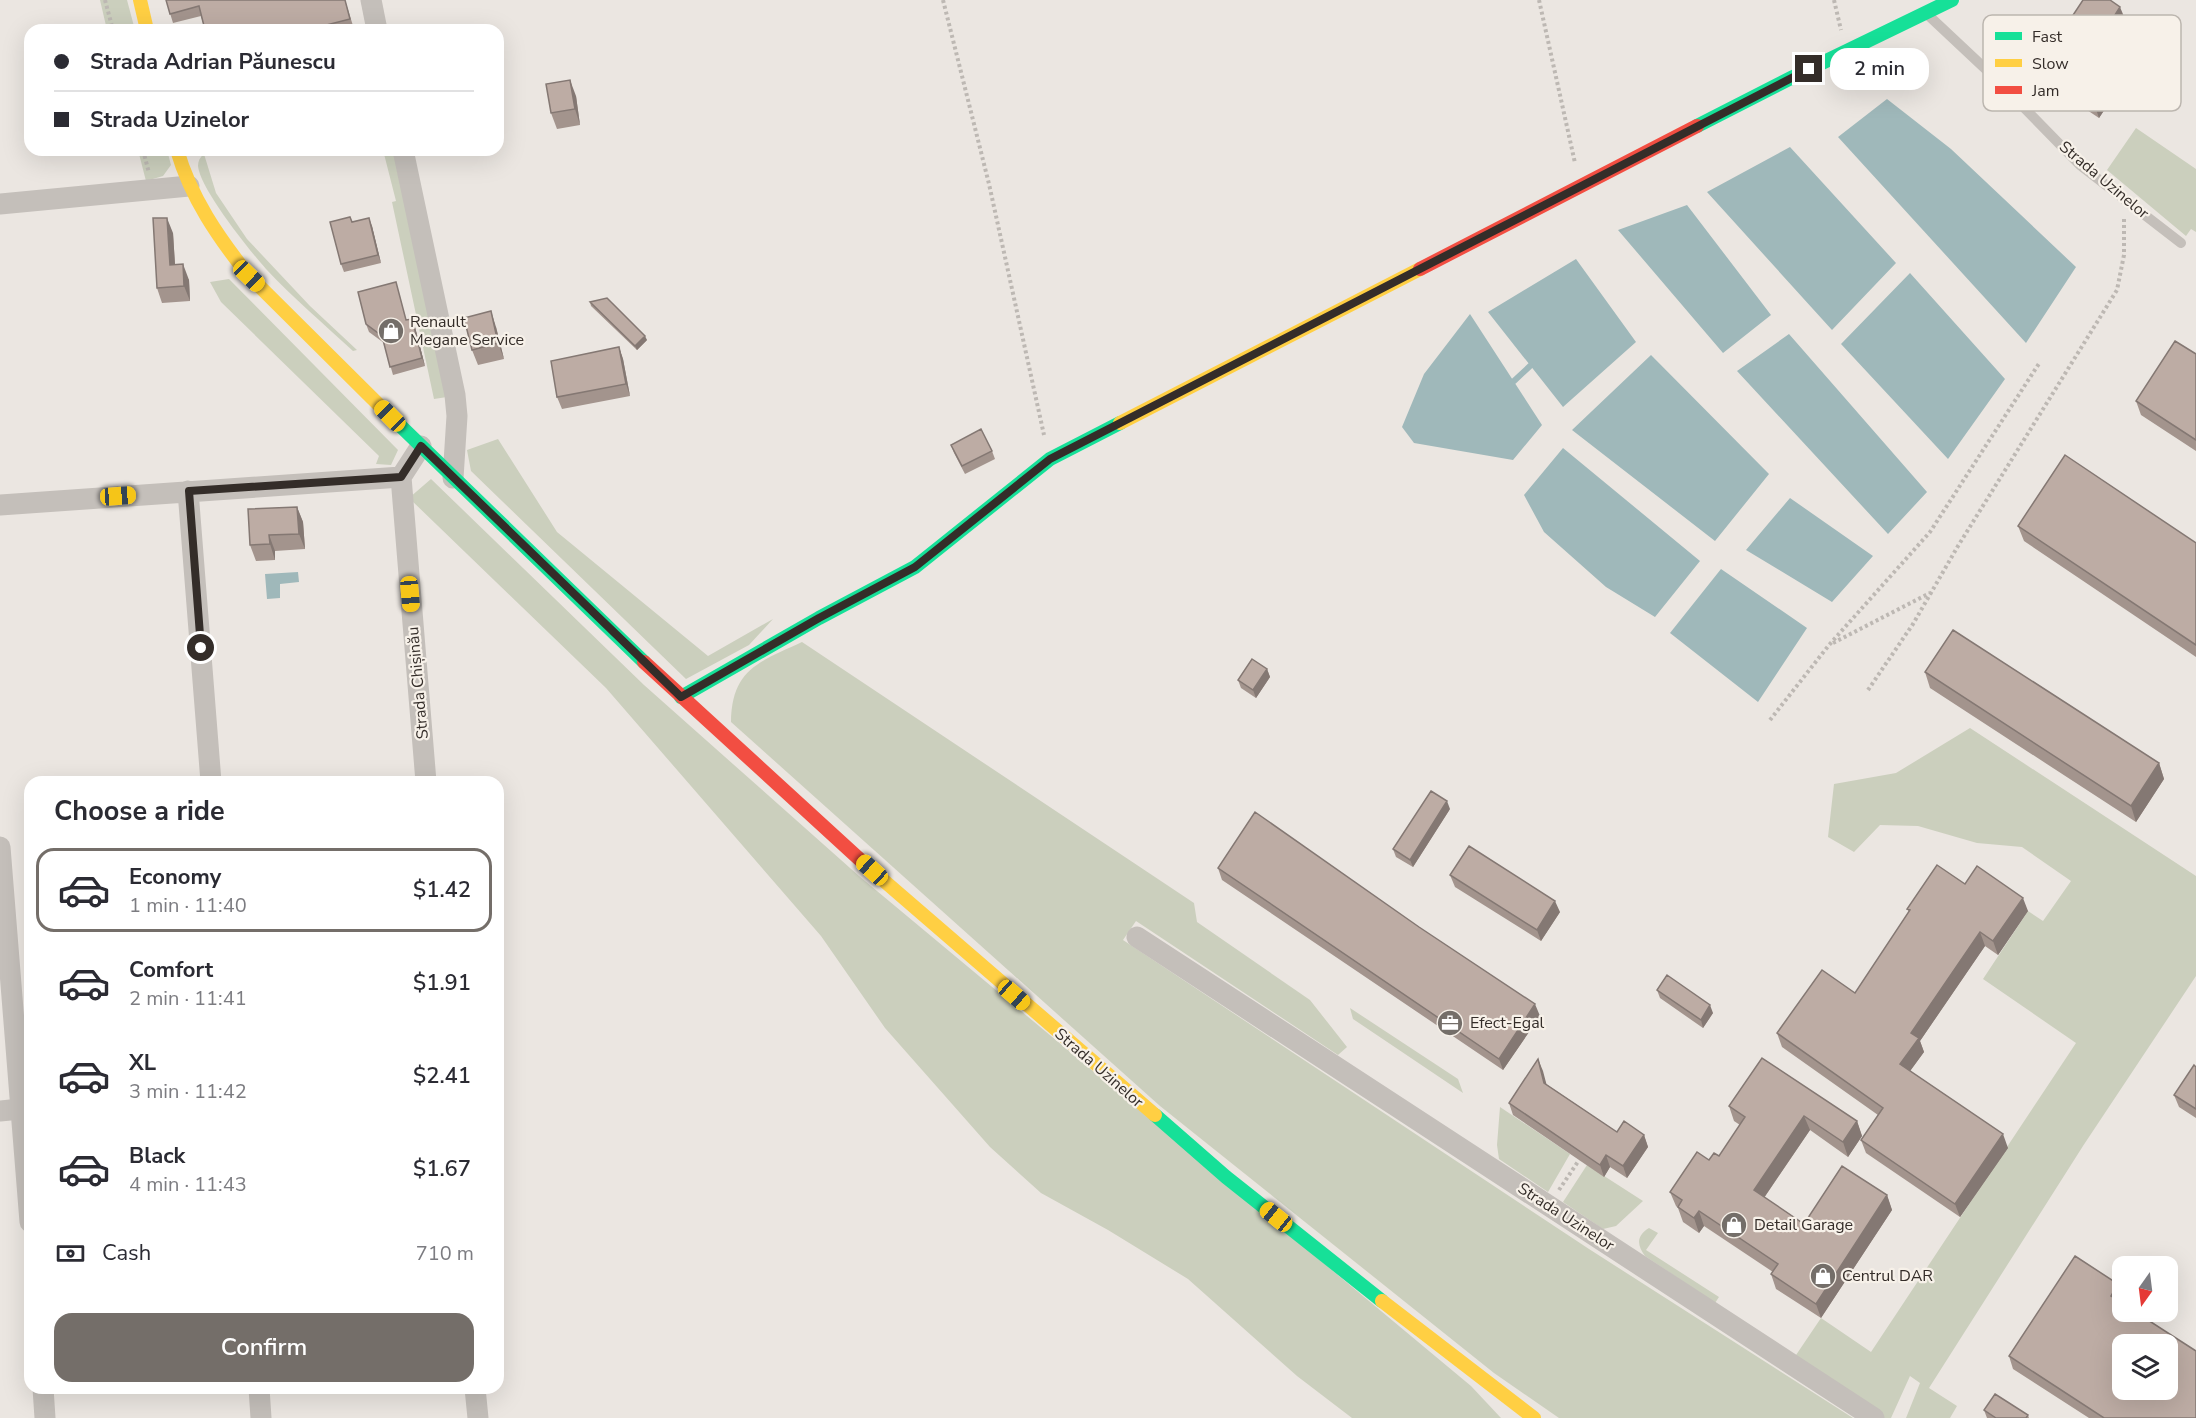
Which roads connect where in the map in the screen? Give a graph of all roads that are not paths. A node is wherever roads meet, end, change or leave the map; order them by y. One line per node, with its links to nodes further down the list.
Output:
1 (140, 0): 5 (street)
2 (371, 0): 6 (street)
3 (1952, 0): 4 (street)
4 (1925, 13): 7 (lane, Strada Uzinelor); 19 (street)
5 (146, 24)
6 (376, 24)
7 (1983, 67)
8 (2027, 111): 13 (lane, Strada Uzinelor)
9 (179, 156): 11 (street, Strada Uzinelor)
10 (404, 156): 16 (street)
11 (189, 186): 12 (street); 14 (street, Strada Uzinelor)
12 (0, 204)
13 (2181, 243)
14 (421, 446): 15 (street); 16 (street, Strada Uzinelor)
15 (401, 477): 17 (street); 21 (street, Strada Chișinău)
16 (453, 478): 19 (street, Strada Uzinelor)
17 (189, 491): 18 (street); 20 (street)
18 (0, 505)
19 (681, 697): 33 (street, Strada Uzinelor)
20 (211, 776)
21 (426, 776)
22 (0, 847): 24 (street)
23 (1137, 937): 34 (street, Strada Uzinelor)
24 (24, 1089)
25 (24, 1109): 26 (street)
26 (0, 1111)
27 (43, 1394): 30 (street)
28 (259, 1394): 31 (street)
29 (476, 1394): 32 (street)
30 (45, 1418)
31 (261, 1418)
32 (478, 1418)
33 (1534, 1418)
34 (1874, 1418)

